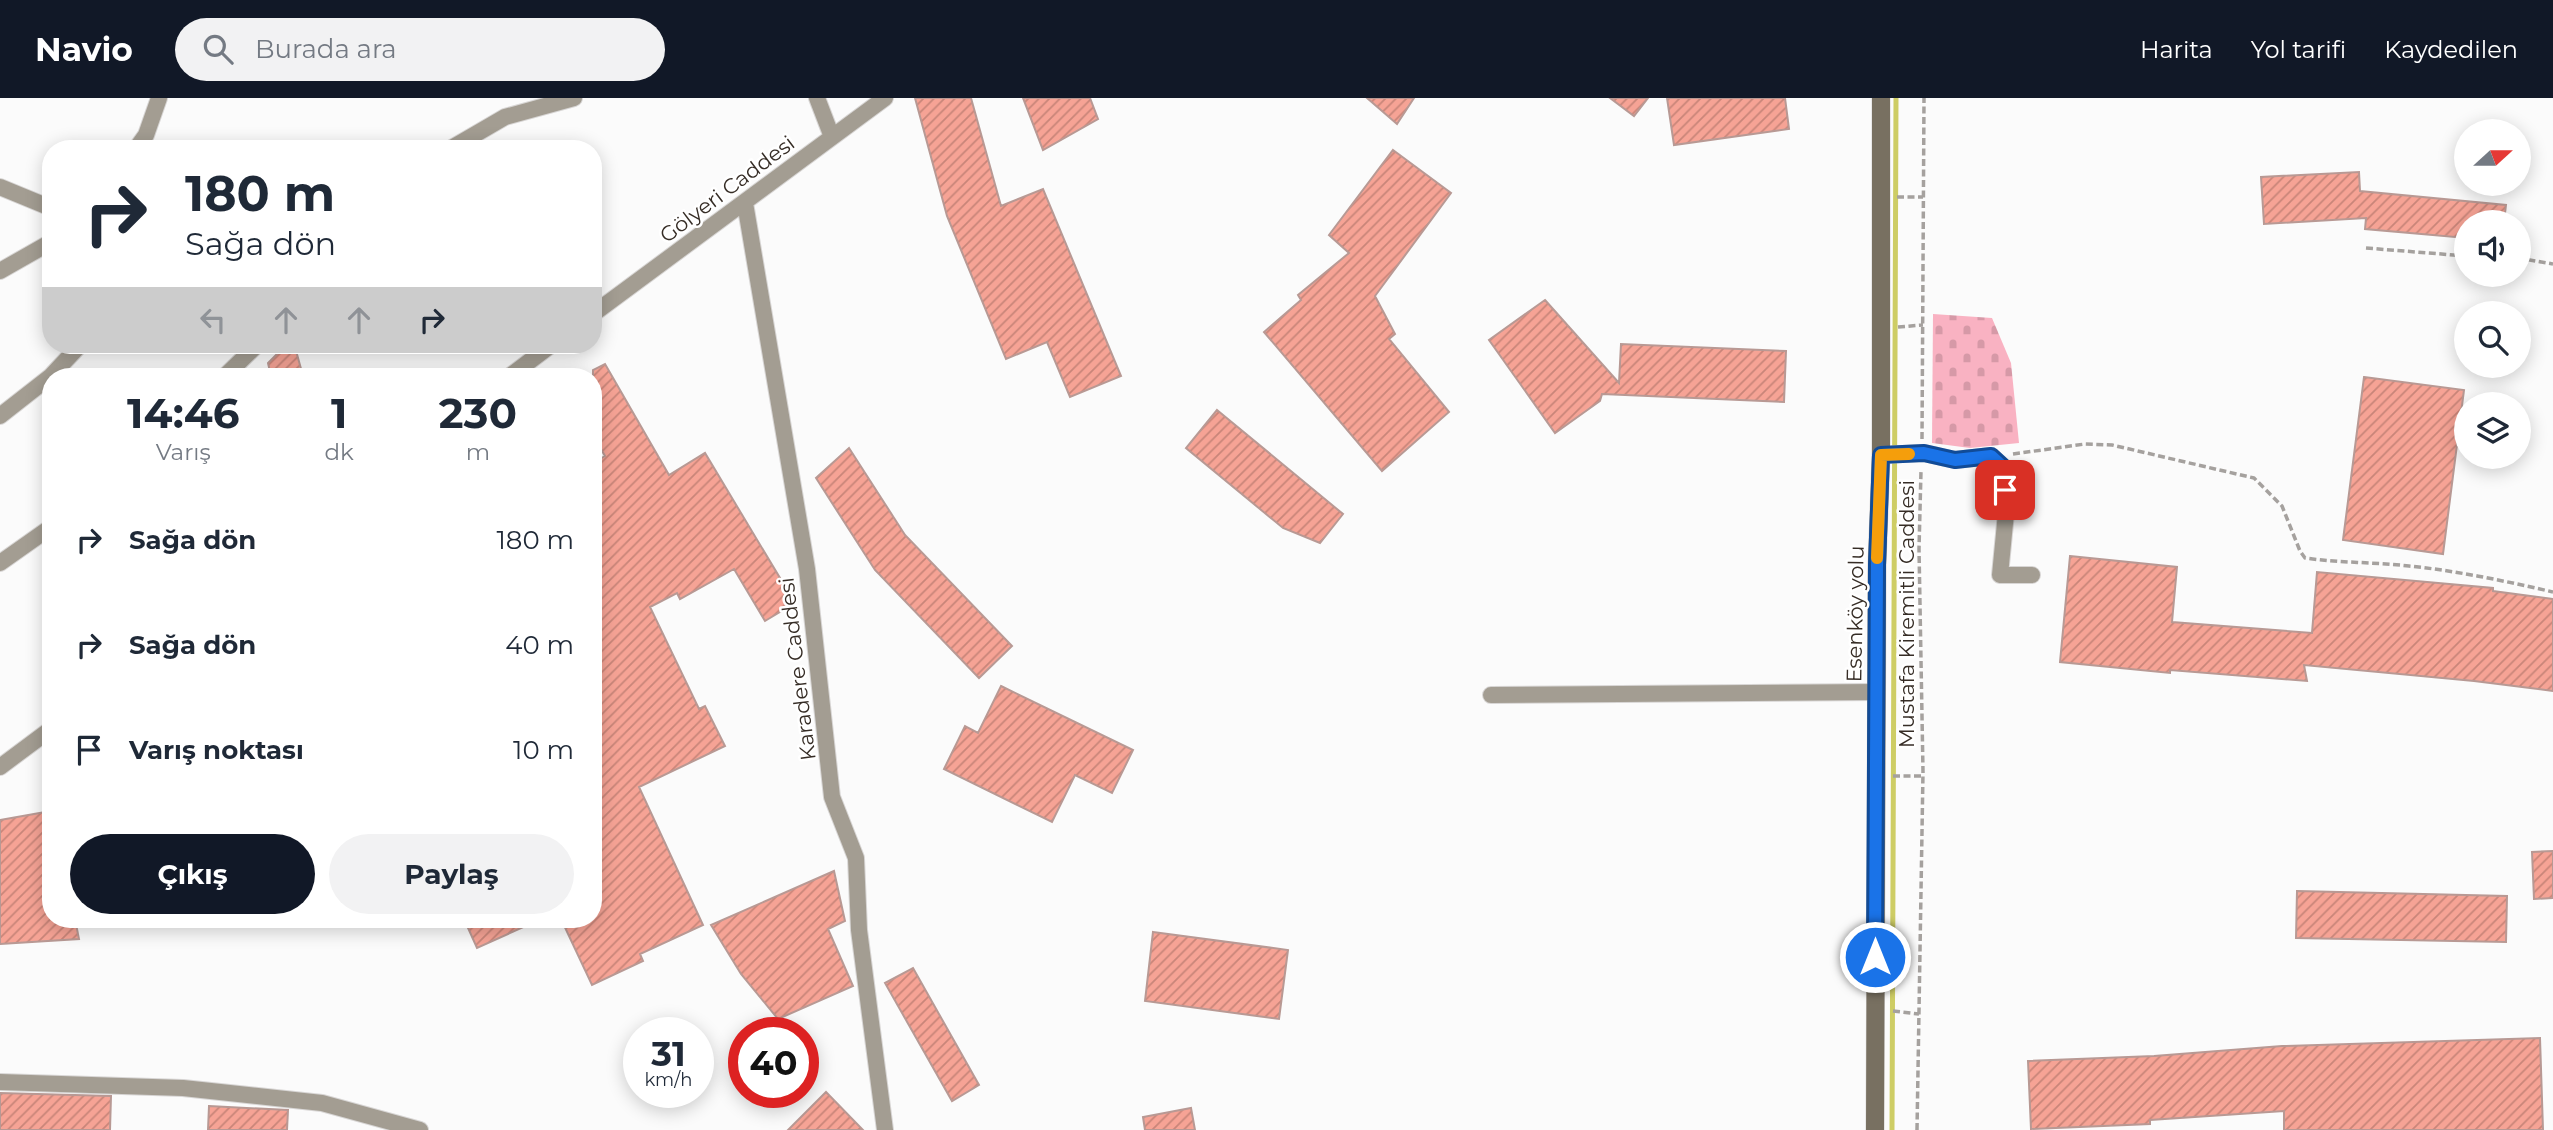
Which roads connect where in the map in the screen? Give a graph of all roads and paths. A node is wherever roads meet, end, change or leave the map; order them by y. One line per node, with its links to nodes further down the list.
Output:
1 (159, 98): 8 (street)
2 (574, 98): 9 (street)
3 (817, 98): 7 (street)
4 (885, 98): 7 (street, Gölyeri Caddesi)
5 (1881, 98): 33 (street, Esenköy yolu)
6 (1924, 98): 12 (path, Mustafa Kiremitli Caddesi)
7 (832, 137): 13 (street, Gölyeri Caddesi)
8 (142, 140)
9 (465, 140)
10 (0, 187): 14 (street)
11 (1904, 197): 12 (path)
12 (1923, 197): 23 (path, Mustafa Kiremitli Caddesi)
13 (745, 203): 21 (street, Gölyeri Caddesi); 49 (street, Karadere Caddesi)
14 (42, 204)
15 (42, 247): 20 (street)
16 (2366, 248): 17 (path)
17 (2454, 255)
18 (2531, 260): 19 (path)
19 (2553, 264)
20 (0, 271)
21 (602, 307)
22 (1903, 326): 23 (path)
23 (1923, 326): 32 (path, Mustafa Kiremitli Caddesi)
24 (72, 354): 27 (street)
25 (248, 354): 28 (street)
26 (539, 354): 29 (street)
27 (58, 368)
28 (233, 368)
29 (521, 368)
30 (42, 383): 31 (street)
31 (0, 416)
32 (1922, 453): 33 (street); 34 (street); 44 (path, Mustafa Kiremitli Caddesi)
33 (1883, 455): 39 (street, Esenköy yolu)
34 (1991, 456): 37 (street); 38 (path)
35 (42, 533): 36 (street)
36 (0, 563)
37 (2032, 575)
38 (2553, 592)
39 (1877, 692): 40 (street); 50 (street, Esenköy yolu)
40 (1491, 695)
41 (42, 736): 42 (street)
42 (0, 767)
43 (1902, 776): 44 (path)
44 (1923, 776): 46 (path, Mustafa Kiremitli Caddesi)
45 (1901, 1012): 46 (path)
46 (1919, 1014): 51 (path, Mustafa Kiremitli Caddesi)
47 (0, 1082): 48 (street)
48 (420, 1130)
49 (885, 1130)
50 (1875, 1130)
51 (1917, 1130)

